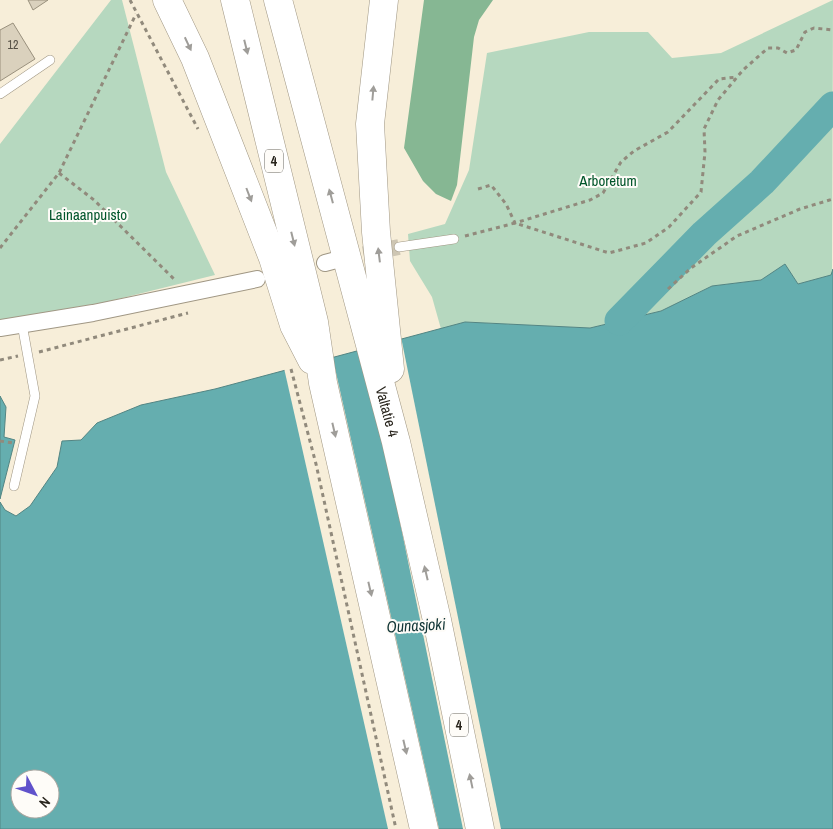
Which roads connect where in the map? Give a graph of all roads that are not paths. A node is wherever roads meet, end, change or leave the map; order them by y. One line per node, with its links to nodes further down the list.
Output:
1 (167, 0): 11 (highway, one-way to 11)
2 (235, 0): 11 (highway, 4, one-way to 11)
3 (278, 0): 10 (highway, one-way to 3)
4 (384, 0): 10 (highway, one-way to 4)
5 (50, 60): 6 (lane)
6 (0, 94)
7 (454, 239): 8 (lane)
8 (399, 247)
9 (256, 279): 12 (street)
10 (373, 307): 16 (highway, Valtatie 4 / 4, one-way to 10)
11 (304, 323): 15 (highway, one-way to 15)
12 (22, 324): 13 (street); 14 (lane)
13 (0, 328)
14 (14, 486)
15 (424, 829)
16 (480, 829)

